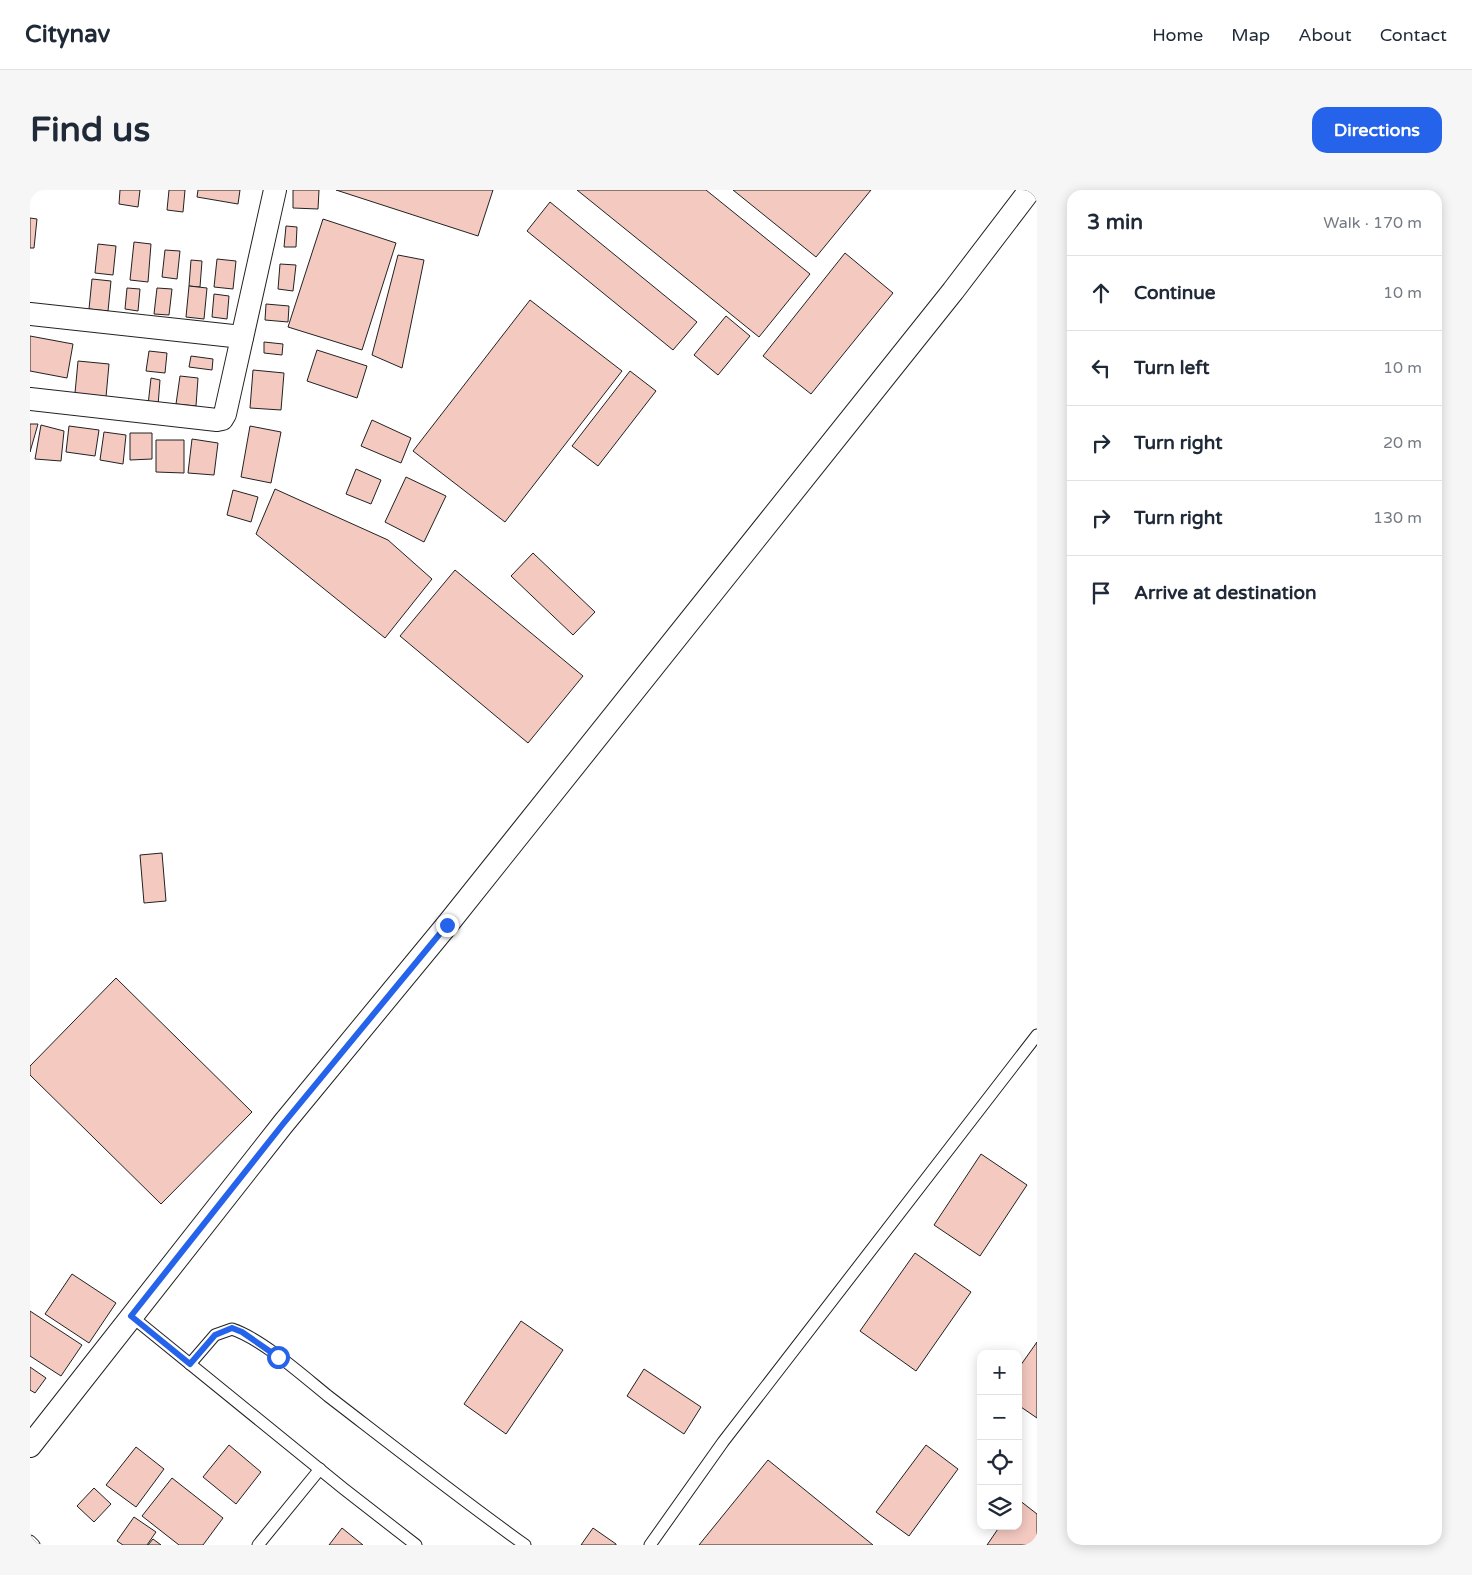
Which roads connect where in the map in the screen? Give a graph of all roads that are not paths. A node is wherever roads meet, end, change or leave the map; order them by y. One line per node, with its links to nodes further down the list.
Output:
1 (275, 190): 4 (street)
2 (1030, 190): 7 (street)
3 (30, 314): 4 (street)
4 (242, 337): 5 (street)
5 (30, 399)
6 (1037, 1035): 16 (lane)
7 (131, 1316): 8 (lane); 9 (street)
8 (190, 1364): 10 (lane); 15 (lane)
9 (30, 1446)
10 (320, 1469): 13 (lane); 14 (lane)
11 (30, 1541): 12 (lane)
12 (34, 1545)
13 (258, 1545)
14 (416, 1545)
15 (525, 1545)
16 (650, 1545)

